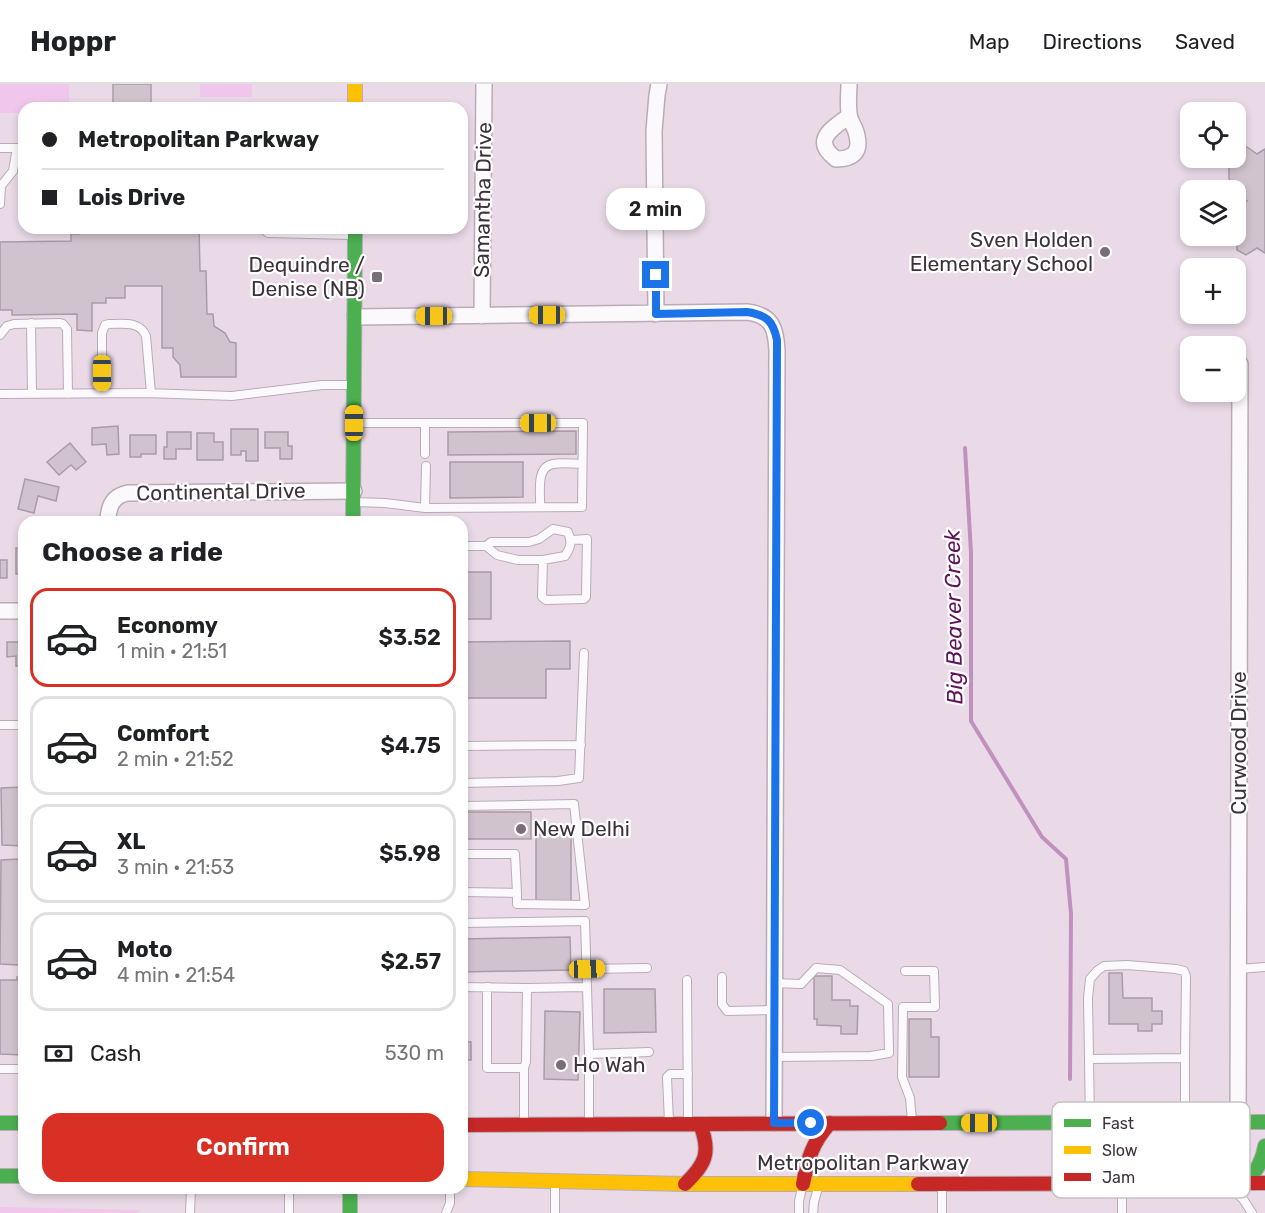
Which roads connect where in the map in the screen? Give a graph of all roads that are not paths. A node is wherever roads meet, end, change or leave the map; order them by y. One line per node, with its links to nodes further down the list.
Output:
1 (356, 84): 5 (main road)
2 (484, 84): 14 (street, Samantha Drive)
3 (659, 84): 13 (street)
4 (849, 84): 6 (street)
5 (355, 102)
6 (849, 116)
7 (0, 148): 8 (lane)
8 (18, 148)
9 (18, 155): 10 (lane)
10 (1, 184): 11 (lane)
11 (0, 204)
12 (355, 234): 15 (main road)
13 (656, 314): 14 (street); 59 (street)
14 (482, 316): 15 (street)
15 (355, 317): 18 (main road)
16 (31, 323): 17 (lane); 19 (lane); 23 (lane)
17 (0, 335)
18 (354, 385): 21 (lane); 25 (main road)
19 (68, 393): 20 (lane); 23 (lane)
20 (102, 393): 21 (lane); 21 (lane)
21 (151, 393)
22 (0, 394): 23 (lane)
23 (32, 394)
24 (1240, 402): 55 (street, Curwood Drive)
25 (354, 423): 26 (lane); 30 (main road)
26 (425, 423): 27 (lane); 28 (lane)
27 (426, 454)
28 (582, 464): 31 (lane); 31 (lane)
29 (426, 466): 32 (lane)
30 (354, 497): 32 (lane); 33 (street, Continental Drive); 34 (main road)
31 (540, 507): 32 (lane)
32 (425, 508)
33 (109, 516)
34 (353, 516)
35 (572, 540): 37 (lane); 38 (lane); 38 (lane)
36 (468, 546): 37 (lane)
37 (486, 546): 38 (lane)
38 (543, 560)
39 (0, 611): 40 (street)
40 (18, 611)
41 (584, 653): 44 (lane)
42 (0, 725): 43 (lane)
43 (18, 725)
44 (581, 745): 45 (lane); 46 (lane)
45 (468, 746)
46 (468, 783)
47 (468, 806): 50 (lane)
48 (468, 854): 50 (lane)
49 (468, 892): 50 (lane)
50 (517, 893)
51 (468, 923): 54 (lane)
52 (647, 968): 54 (lane)
53 (1265, 968): 55 (lane)
54 (587, 969): 62 (lane)
55 (1239, 969): 76 (street, Curwood Drive)
56 (905, 970): 82 (lane)
57 (723, 977): 64 (lane)
58 (687, 980): 73 (lane)
59 (774, 983): 64 (street); 67 (lane)
60 (468, 987): 61 (lane)
61 (488, 987): 63 (lane); 70 (lane)
62 (587, 987): 63 (lane); 66 (lane)
63 (527, 988): 70 (lane)
64 (775, 1010): 67 (street)
65 (649, 1052): 66 (lane)
66 (589, 1054): 84 (lane)
67 (774, 1057): 80 (street)
68 (1185, 1058): 69 (lane); 69 (lane); 75 (lane)
69 (1089, 1059): 74 (lane)
70 (524, 1068): 88 (lane)
71 (0, 1069): 72 (lane)
72 (18, 1069)
73 (687, 1074): 85 (lane); 86 (lane)
74 (1090, 1102)
75 (1185, 1102)
76 (1238, 1102)
77 (1261, 1122): 89 (main road)
78 (0, 1123): 79 (main road)
79 (18, 1123)
80 (774, 1123): 81 (main road, Metropolitan Parkway); 86 (main road, Metropolitan Parkway)
81 (830, 1123): 82 (main road, Metropolitan Parkway); 98 (main road)
82 (912, 1123): 83 (main road, Metropolitan Parkway)
83 (1052, 1123)
84 (589, 1124): 85 (main road, Metropolitan Parkway); 88 (main road, Metropolitan Parkway)
85 (669, 1124): 86 (main road, Metropolitan Parkway)
86 (694, 1124): 97 (main road)
87 (468, 1125): 88 (main road, Metropolitan Parkway)
88 (524, 1125)
89 (1265, 1141)
90 (1265, 1146): 93 (main road)
91 (0, 1176): 92 (main road)
92 (18, 1176)
93 (1250, 1178)
94 (468, 1179): 95 (main road, Metropolitan Parkway)
95 (555, 1181): 97 (main road, Metropolitan Parkway); 110 (lane)
96 (1052, 1183): 100 (main road, Metropolitan Parkway)
97 (685, 1184): 98 (main road, Metropolitan Parkway)
98 (803, 1184): 99 (main road, Metropolitan Parkway); 111 (lane)
99 (820, 1184): 100 (main road, Metropolitan Parkway); 112 (lane)
100 (942, 1184): 113 (lane)
101 (191, 1194): 106 (lane)
102 (289, 1194): 107 (lane)
103 (350, 1194): 108 (main road)
104 (450, 1194): 109 (lane)
105 (1242, 1198): 114 (lane)
106 (190, 1213)
107 (289, 1213)
108 (350, 1213)
109 (446, 1213)
110 (555, 1213)
111 (799, 1213)
112 (813, 1213)
113 (942, 1213)
114 (1252, 1213)

